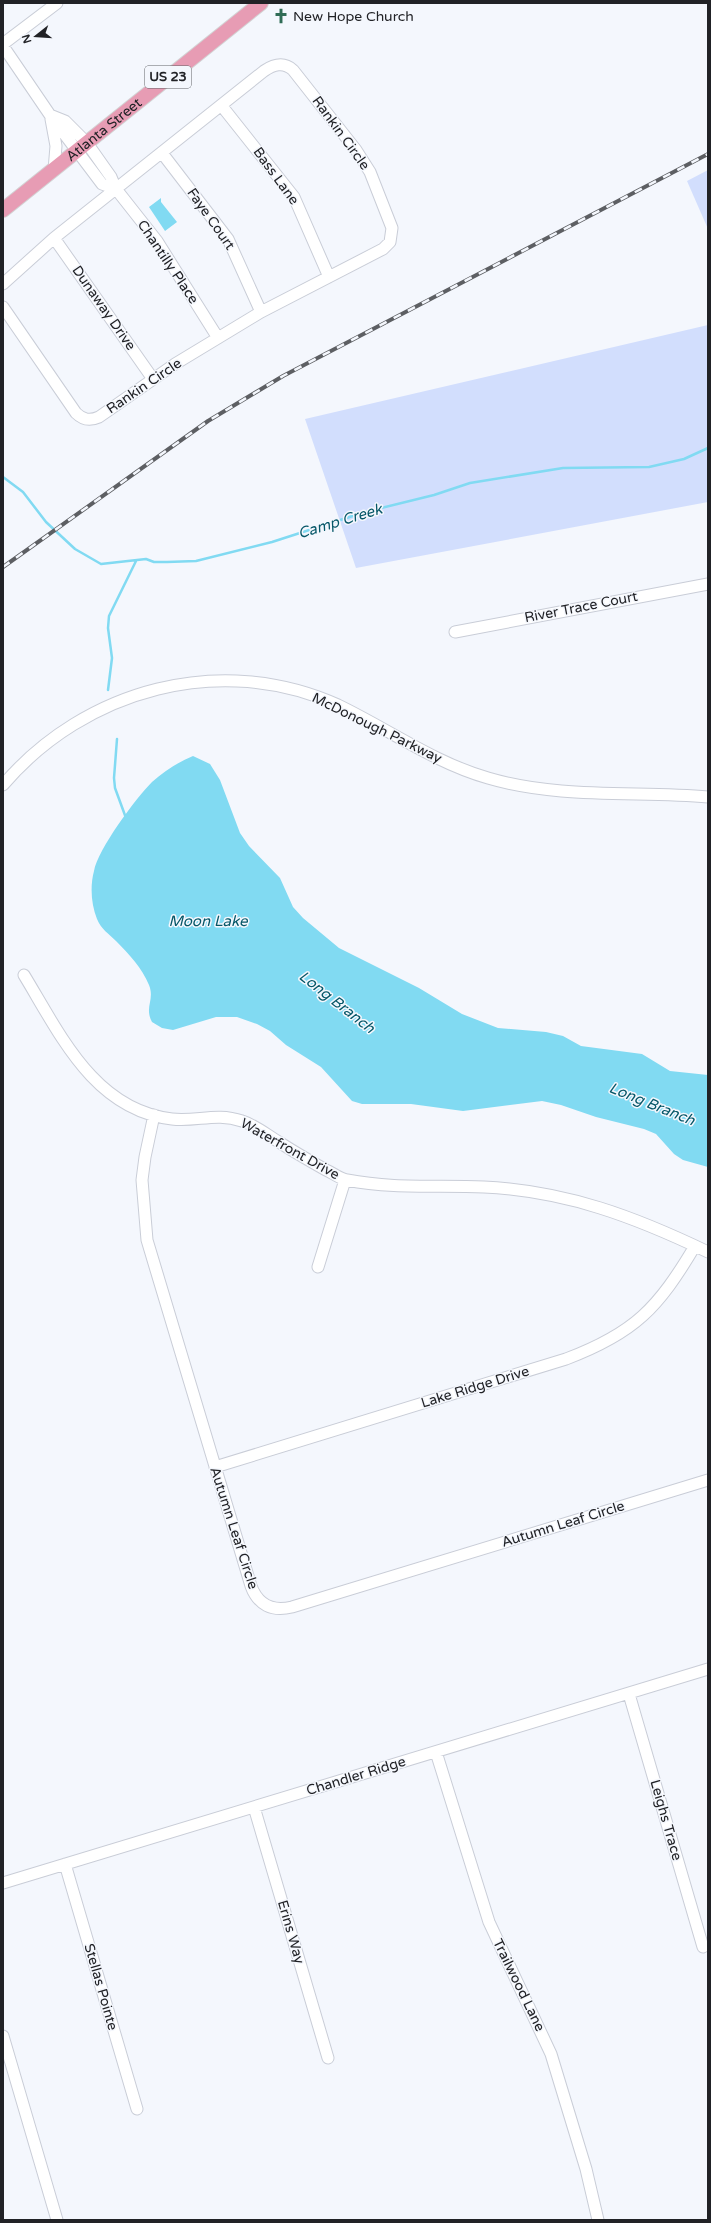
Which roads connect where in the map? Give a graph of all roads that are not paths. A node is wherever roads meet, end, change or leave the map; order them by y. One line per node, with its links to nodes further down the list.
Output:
1 (57, 3): 3 (street)
2 (261, 3): 6 (main road, Atlanta Street / US 23)
3 (3, 45): 5 (street)
4 (222, 105): 7 (street, Rankin Circle); 12 (street, Bass Lane); 12 (street, Rankin Circle)
5 (50, 115): 6 (street, Chantilly Place); 8 (street)
6 (82, 147): 8 (main road, Atlanta Street / US 23); 9 (street, Chantilly Place)
7 (162, 153): 9 (street, Rankin Circle); 15 (street, Faye Court)
8 (54, 170): 10 (main road, Atlanta Street / US 23)
9 (116, 188): 11 (street, Rankin Circle); 16 (street, Chantilly Place)
10 (3, 210)
11 (54, 238): 13 (street, Rankin Circle); 17 (street, Dunaway Drive)
12 (329, 277): 15 (street, Rankin Circle)
13 (3, 284)
14 (3, 307): 17 (street, Rankin Circle)
15 (261, 312): 16 (street, Rankin Circle)
16 (218, 338): 17 (street, Rankin Circle)
17 (154, 379)
18 (708, 584): 19 (street, River Trace Court)
19 (455, 632)
20 (3, 785): 21 (street, McDonough Parkway)
21 (708, 797)
22 (24, 975): 23 (street, Waterfront Drive)
23 (154, 1115): 24 (street, Waterfront Drive); 28 (street, Autumn Leaf Circle)
24 (345, 1180): 25 (street, Waterfront Drive); 27 (street)
25 (695, 1246): 26 (street, Waterfront Drive); 28 (street, Lake Ridge Drive)
26 (708, 1252)
27 (318, 1267)
28 (215, 1466): 29 (street, Autumn Leaf Circle)
29 (708, 1480)
30 (708, 1669): 31 (street, Chandler Ridge)
31 (629, 1694): 32 (street, Chandler Ridge); 36 (street, Leighs Trace)
32 (436, 1752): 33 (street, Chandler Ridge); 41 (street, Trailwood Lane)
33 (254, 1807): 34 (street, Chandler Ridge); 38 (street, Erins Way)
34 (65, 1864): 35 (street, Chandler Ridge); 39 (street, Stellas Pointe)
35 (3, 1883)
36 (703, 1947)
37 (3, 2036): 40 (street)
38 (328, 2058)
39 (137, 2109)
40 (57, 2220)
41 (598, 2220)

